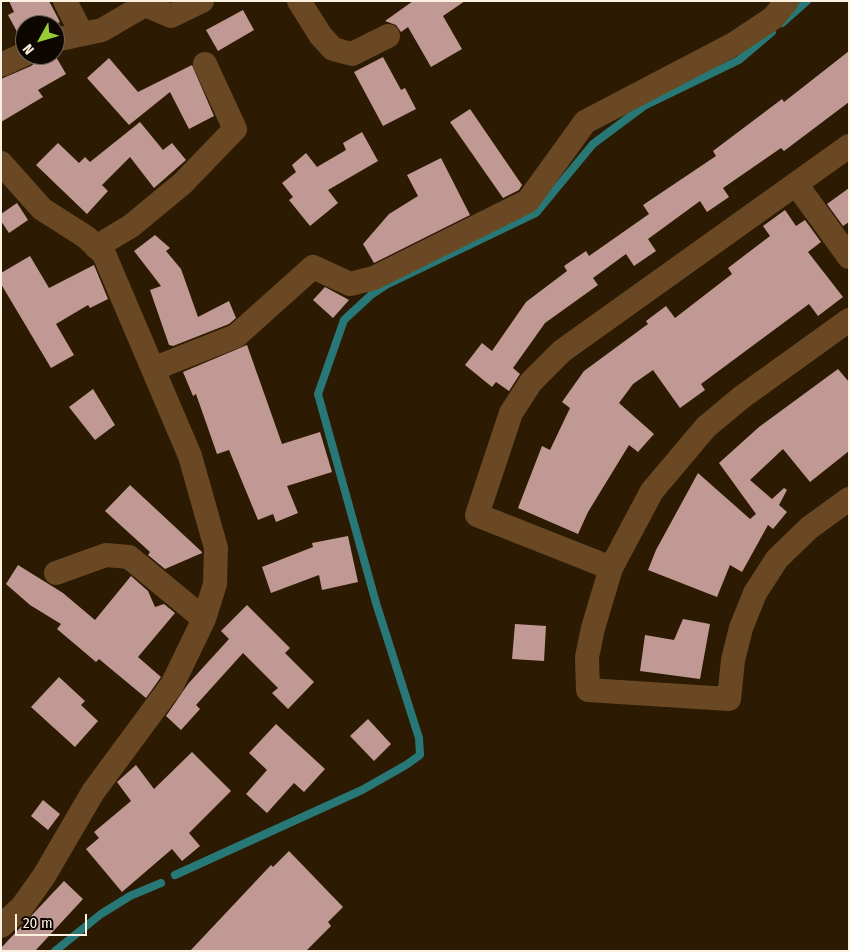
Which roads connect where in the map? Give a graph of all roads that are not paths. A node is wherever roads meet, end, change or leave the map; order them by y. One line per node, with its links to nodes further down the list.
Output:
1 (65, 1): 6 (street)
2 (202, 1): 5 (street)
3 (299, 1): 7 (street)
4 (788, 1): 18 (street)
5 (144, 3): 6 (street)
6 (82, 34): 8 (street)
7 (388, 36)
8 (65, 38)
9 (15, 59): 11 (street)
10 (205, 64): 15 (street)
11 (1, 66)
12 (849, 146): 14 (street)
13 (1, 164): 15 (street)
14 (796, 184): 16 (street); 20 (street)
15 (96, 247): 18 (street)
16 (849, 257)
17 (849, 320): 20 (street)
18 (153, 369): 22 (street)
19 (849, 499): 20 (street)
20 (611, 568)
21 (56, 573): 22 (street)
22 (204, 619): 23 (street)
23 (1, 926)

